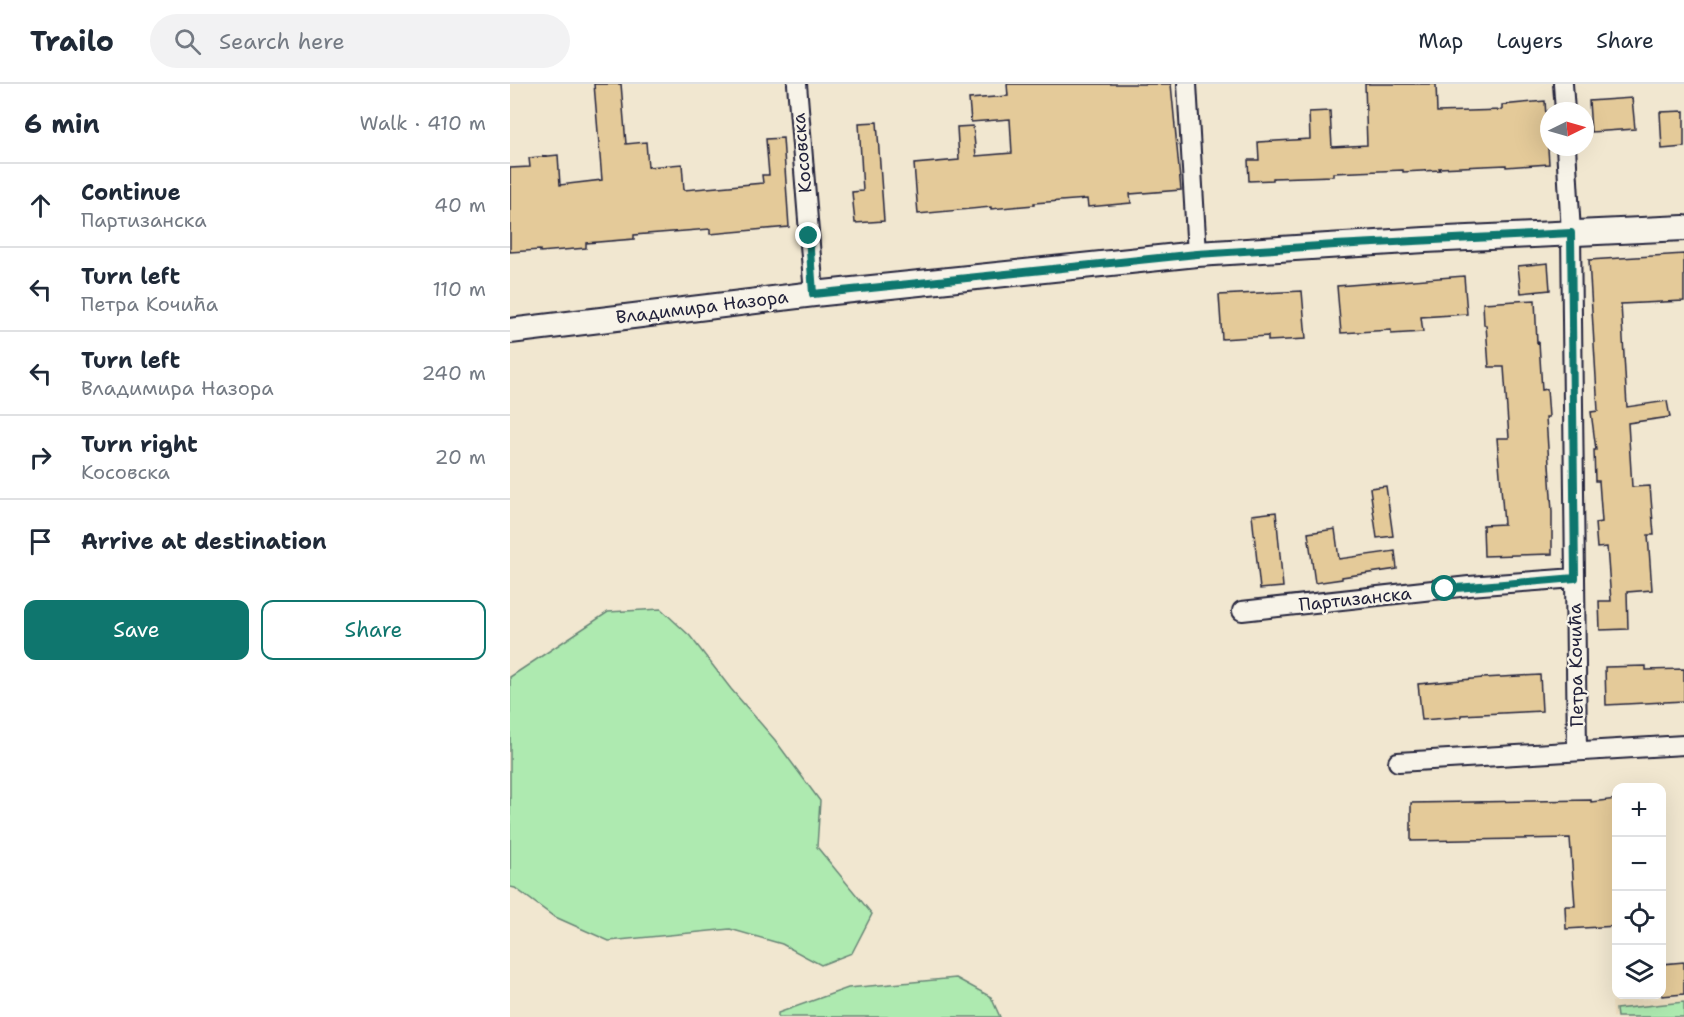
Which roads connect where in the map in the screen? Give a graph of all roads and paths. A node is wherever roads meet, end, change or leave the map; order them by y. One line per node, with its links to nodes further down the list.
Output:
1 (797, 84): 9 (street, Косовска)
2 (1187, 84): 8 (street)
3 (1563, 84): 4 (street)
4 (1564, 102)
5 (1567, 156): 7 (street, Петра Кочића)
6 (1684, 228): 7 (street, Владимира Назора)
7 (1571, 233): 8 (street, Владимира Назора); 11 (street, Петра Кочића)
8 (1197, 254): 9 (street, Владимира Назора)
9 (813, 294): 10 (street, Владимира Назора)
10 (510, 330)
11 (1575, 578): 12 (street, Партизанска); 14 (street, Петра Кочића)
12 (1242, 611)
13 (1684, 745): 14 (street)
14 (1577, 751): 15 (street)
15 (1398, 762)

